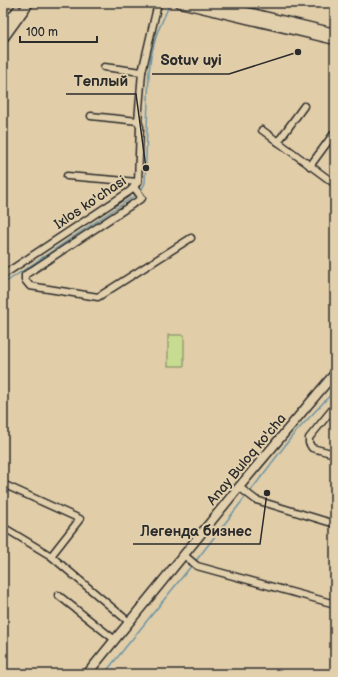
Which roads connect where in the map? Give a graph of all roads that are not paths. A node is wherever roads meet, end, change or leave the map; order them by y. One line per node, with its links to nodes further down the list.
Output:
1 (23, 3): 6 (main road)
2 (30, 3): 8 (main road)
3 (158, 3): 11 (street, Ixlos ko'chasi)
4 (180, 3): 9 (main road)
5 (210, 3): 7 (main road)
6 (3, 29)
7 (335, 33)
8 (3, 39)
9 (335, 40)
10 (104, 67): 11 (street)
11 (142, 72): 14 (street, Ixlos ko'chasi)
12 (304, 106): 17 (street)
13 (91, 116): 14 (street)
14 (138, 121): 21 (street, Ixlos ko'chasi)
15 (262, 130): 17 (street)
16 (335, 132): 18 (street)
17 (278, 142): 18 (street)
18 (310, 166): 20 (street)
19 (67, 176): 21 (street)
20 (335, 184)
21 (138, 190): 22 (street); 23 (street, Ixlos ko'chasi)
22 (191, 238)
23 (3, 275)
24 (335, 373): 28 (main road, Anay Buloq ko'cha)
25 (335, 406): 26 (street)
26 (335, 454)
27 (3, 484): 31 (street)
28 (241, 489): 29 (street); 32 (main road, Anay Buloq ko'cha)
29 (335, 524)
30 (3, 527): 31 (street)
31 (51, 556): 35 (street)
32 (186, 557): 34 (street); 35 (main road, Anay Buloq ko'cha)
33 (58, 595): 36 (street)
34 (335, 604)
35 (129, 622): 36 (main road, Anay Buloq ko'cha)
36 (114, 640): 37 (main road, Anay Buloq ko'cha)
37 (87, 674)

